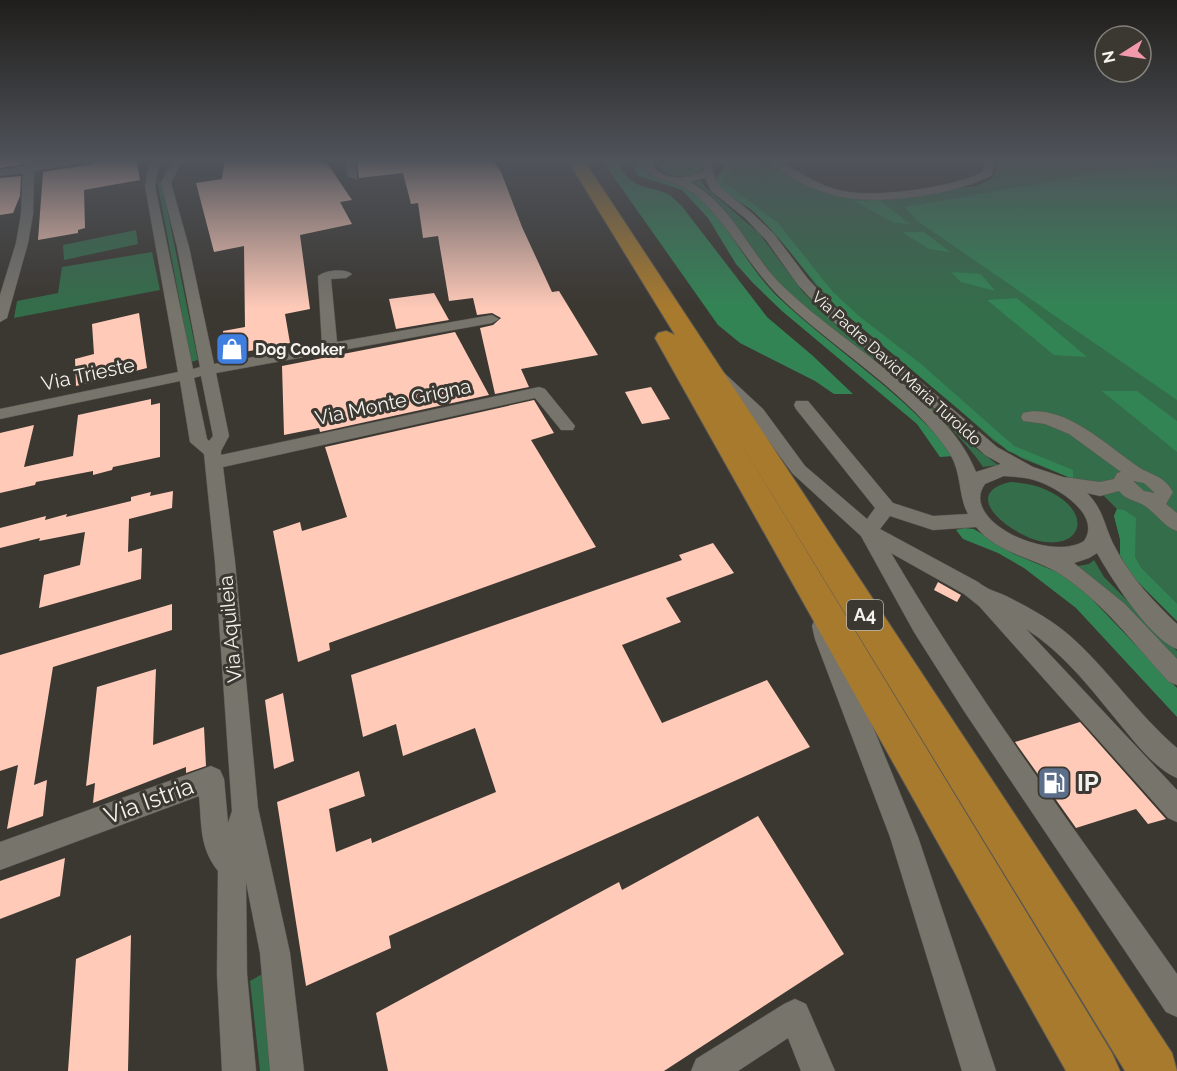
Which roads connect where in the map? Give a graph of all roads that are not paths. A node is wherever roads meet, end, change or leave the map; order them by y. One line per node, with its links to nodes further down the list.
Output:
1 (27, 209): 9 (street)
2 (155, 209): 14 (street, Via Aquileia)
3 (173, 209): 13 (street, Via Aquileia)
4 (589, 209): 32 (highway, A4)
5 (607, 209): 12 (highway, A4)
6 (714, 209): 23 (street, Via Padre David Maria Turoldo)
7 (740, 209): 19 (street, Via Padre David Maria Turoldo)
8 (346, 274): 11 (street)
9 (0, 318)
10 (492, 319): 11 (street)
11 (330, 348): 13 (street, Via Trieste)
12 (707, 366): 29 (street); 47 (highway, A4)
13 (209, 370): 14 (street, Via Trieste); 18 (street, Via Aquileia)
14 (185, 375): 16 (street, Via Trieste); 18 (street, Via Aquileia)
15 (802, 405): 24 (street)
16 (0, 414)
17 (567, 426): 18 (street, Via Monte Grigna)
18 (213, 457): 36 (street, Via Aquileia)
19 (1026, 471): 20 (street); 23 (street)
20 (1052, 479): 22 (street); 28 (street)
21 (1177, 479): 22 (street)
22 (1141, 488): 22 (street); 25 (street); 27 (street); 28 (street)
23 (971, 489): 26 (street)
24 (886, 508): 26 (street); 29 (street)
25 (1177, 512)
26 (980, 519): 30 (street)
27 (1177, 524)
28 (1098, 529): 30 (street); 33 (street)
29 (868, 531): 31 (street); 40 (street)
30 (1038, 554): 34 (street)
31 (971, 588): 35 (street); 37 (street)
32 (818, 600): 45 (street); 46 (highway, A4)
33 (1177, 639)
34 (1177, 675)
35 (1177, 765)
36 (244, 808): 39 (street, Via Aquileia); 42 (street, Via Aquileia)
37 (1177, 809)
38 (0, 856): 39 (street, Via Istria)
39 (232, 866): 41 (street, Via Aquileia)
40 (1177, 1001)
41 (238, 1071)
42 (287, 1071)
43 (708, 1071): 44 (street)
44 (818, 1071)
45 (979, 1071)
46 (1094, 1071)
47 (1154, 1071)

